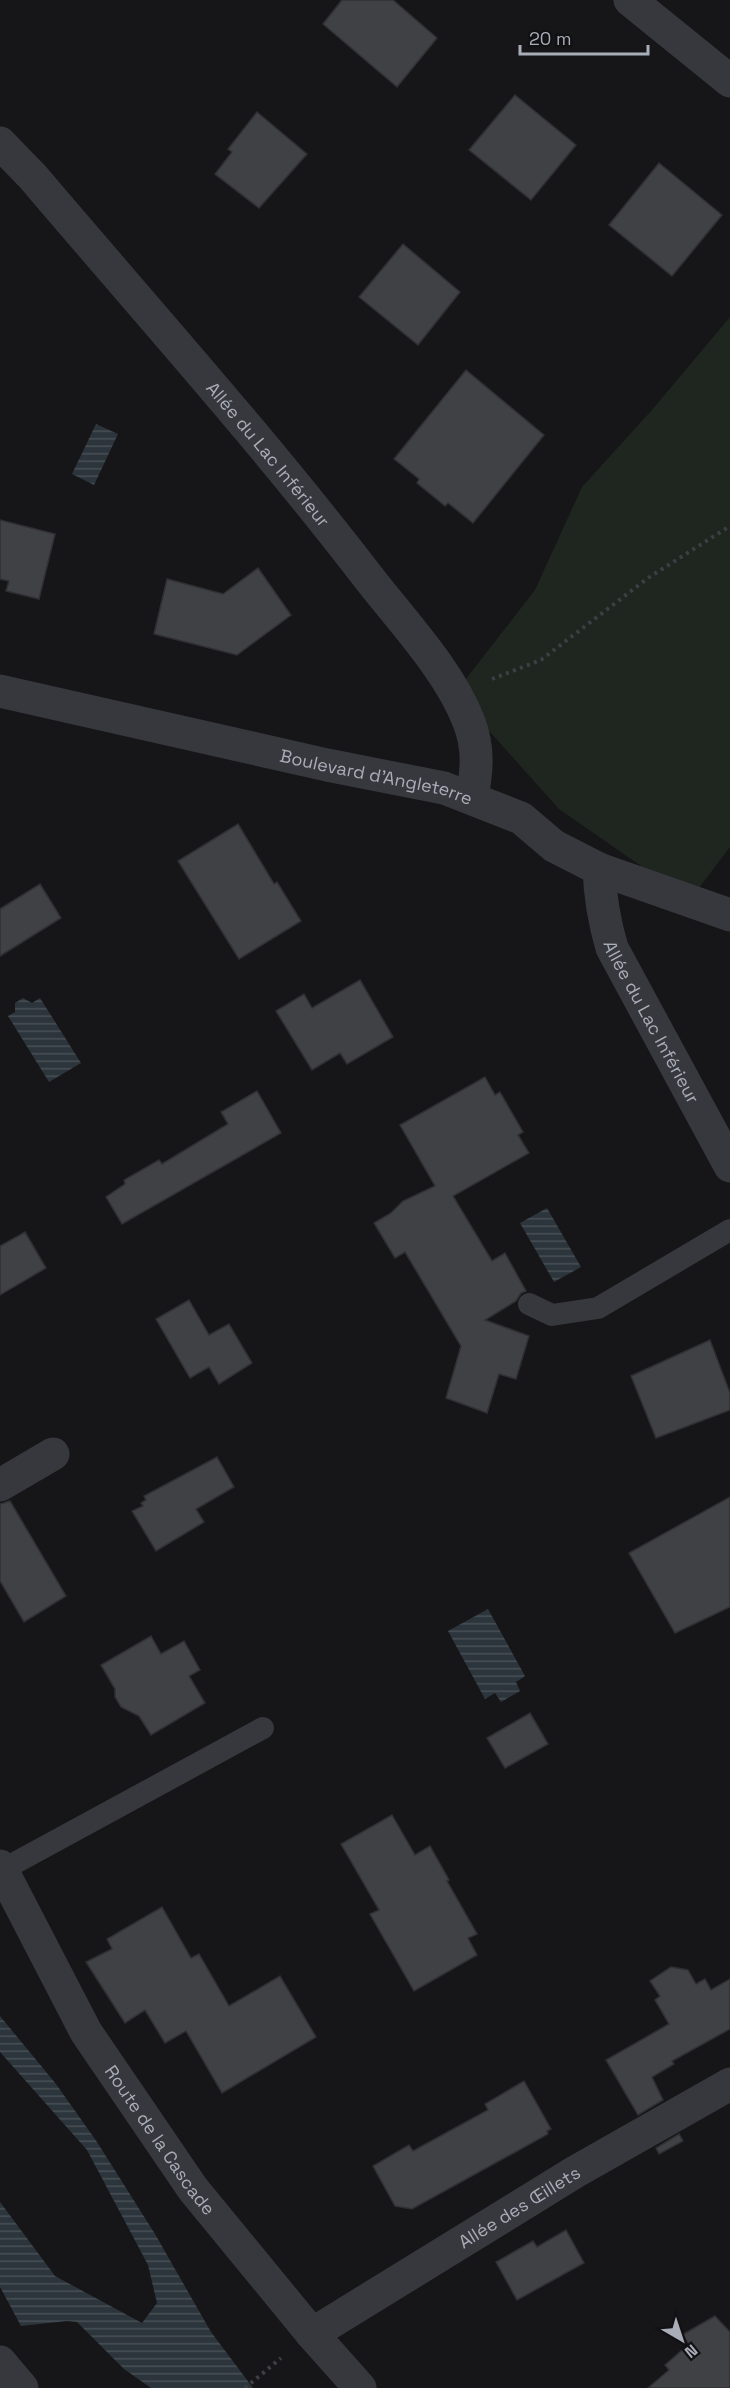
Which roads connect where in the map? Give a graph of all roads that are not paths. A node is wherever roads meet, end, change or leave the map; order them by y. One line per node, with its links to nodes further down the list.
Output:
1 (630, 0): 2 (street)
2 (730, 81)
3 (0, 143): 5 (street, Allée du Lac Inférieur)
4 (0, 691): 5 (street, Boulevard d'Angleterre)
5 (472, 797): 6 (street, Boulevard d'Angleterre)
6 (599, 869): 7 (street, Boulevard d'Angleterre); 8 (street, Allée du Lac Inférieur)
7 (730, 915)
8 (730, 1166)
9 (730, 1230): 10 (lane)
10 (529, 1304)
11 (53, 1454): 12 (street)
12 (0, 1485)
13 (263, 1728): 14 (lane)
14 (1, 1868): 16 (street, Route de la Cascade)
15 (730, 2085): 16 (street, Allée des Œillets)
16 (312, 2334): 19 (street, Route de la Cascade)
17 (0, 2362): 18 (street)
18 (22, 2388)
19 (360, 2388)

